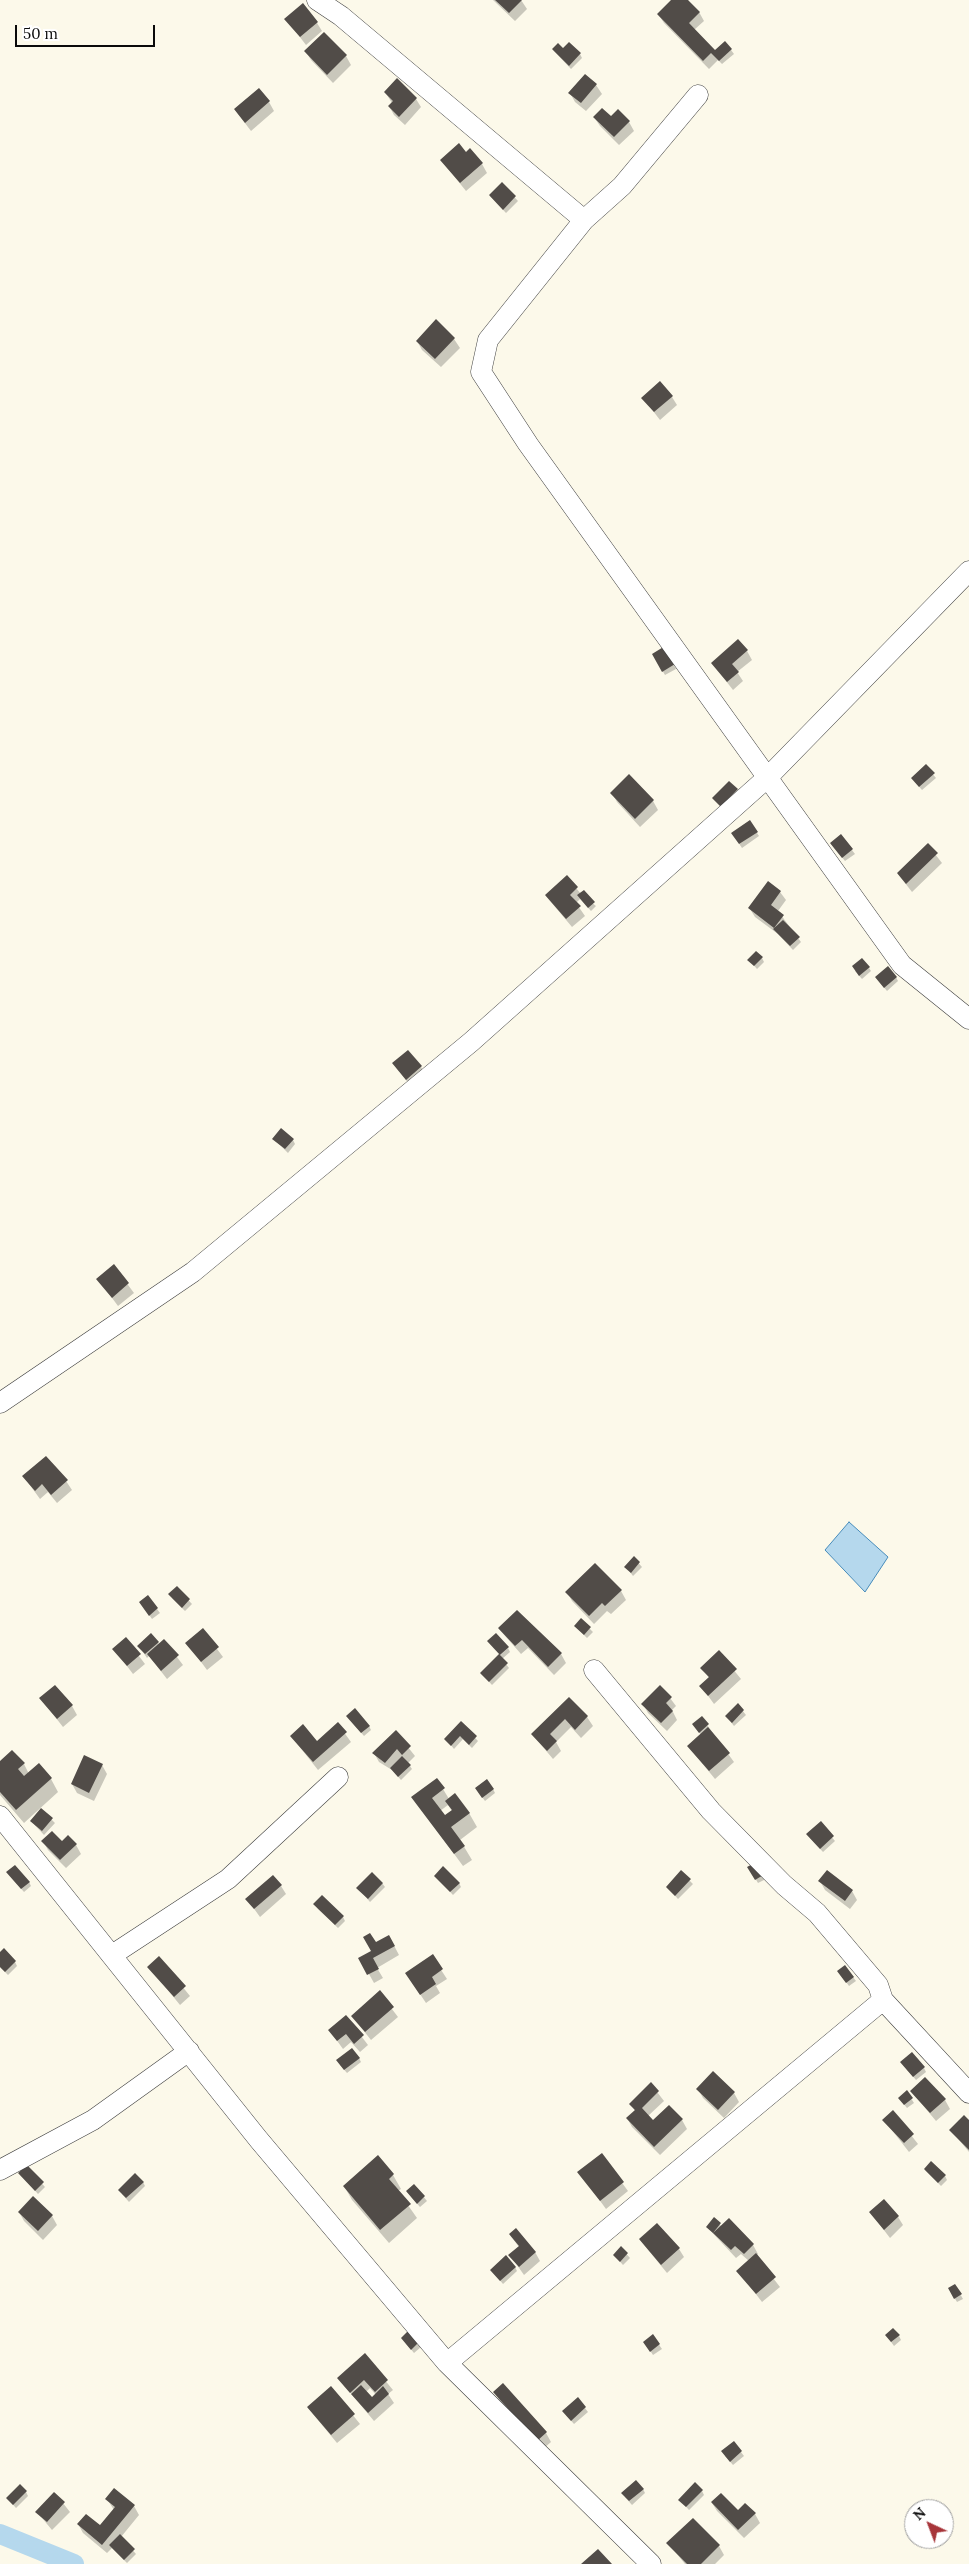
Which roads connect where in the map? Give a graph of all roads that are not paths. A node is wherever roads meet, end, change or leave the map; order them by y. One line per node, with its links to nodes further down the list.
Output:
1 (317, 0): 3 (street)
2 (698, 95): 3 (street)
3 (584, 220): 5 (street)
4 (969, 571): 5 (street)
5 (768, 777): 6 (street); 7 (street)
6 (969, 1019)
7 (0, 1403)
8 (594, 1670): 12 (street)
9 (338, 1777): 11 (street)
10 (0, 1816): 11 (street)
11 (112, 1955): 13 (street)
12 (883, 2000): 14 (street); 16 (street)
13 (188, 2051): 15 (street); 16 (street)
14 (969, 2093)
15 (0, 2170)
16 (447, 2363): 17 (street)
17 (651, 2564)

